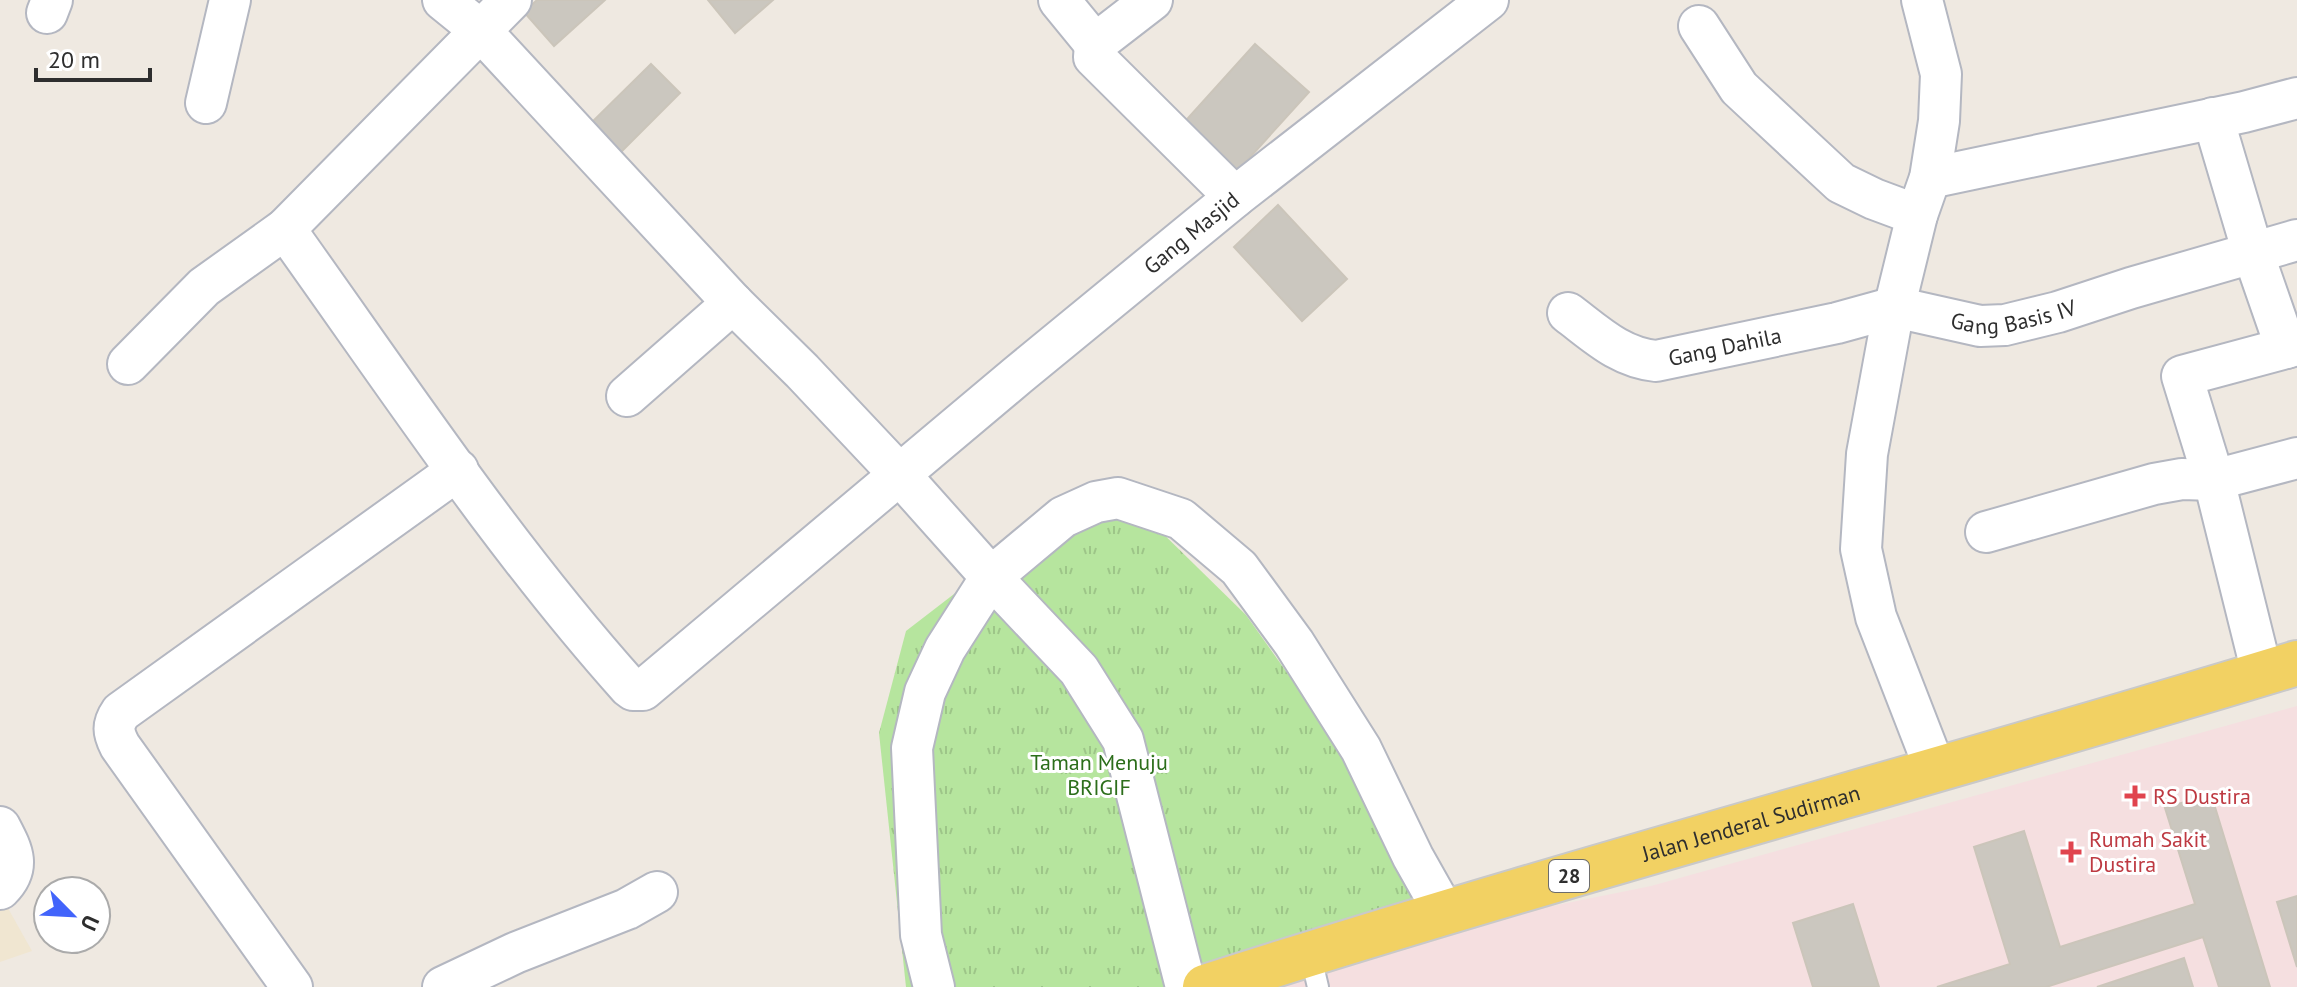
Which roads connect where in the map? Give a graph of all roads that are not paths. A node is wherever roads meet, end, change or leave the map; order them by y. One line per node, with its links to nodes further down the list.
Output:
1 (230, 0): 12 (street)
2 (443, 0): 9 (street)
3 (511, 0): 9 (street)
4 (1059, 0): 10 (street)
5 (1152, 0): 10 (street)
6 (1488, 0): 15 (street, Gang Masjid)
7 (1922, 0): 14 (street)
8 (1699, 26): 16 (street)
9 (480, 30): 17 (street); 20 (street)
10 (1095, 44): 15 (street)
11 (2297, 98): 13 (street)
12 (206, 103)
13 (2213, 118): 14 (street); 19 (street)
14 (1930, 178): 16 (street)
15 (1235, 197): 28 (street, Gang Masjid)
16 (1917, 215): 21 (street)
17 (285, 229): 24 (street); 27 (street)
18 (2297, 240): 19 (street, Gang Basis IV)
19 (2253, 253): 21 (street, Gang Basis IV); 23 (street)
20 (733, 303): 25 (street); 28 (street)
21 (1895, 307): 22 (street, Gang Dahila); 33 (street)
22 (1568, 313)
23 (2292, 346): 29 (street)
24 (128, 364)
25 (627, 396)
26 (2297, 458): 29 (street)
27 (458, 470): 28 (street, Gang Masjid); 39 (street)
28 (900, 475): 31 (street)
29 (2214, 480): 30 (street); 32 (street)
30 (1986, 532)
31 (991, 577): 37 (street); 41 (street); 42 (street)
32 (2279, 668): 33 (main road, Jalan Jenderal Sudirman / 28)
33 (1935, 769): 37 (main road, Jalan Jenderal Sudirman / 28)
34 (0, 827): 35 (street)
35 (0, 889)
36 (657, 892): 40 (street)
37 (1444, 912): 38 (main road, Jalan Jenderal Sudirman / 28)
38 (1314, 970): 43 (main road, Jalan Jenderal Sudirman / 28)
39 (292, 987)
40 (443, 987)
41 (934, 987)
42 (1186, 987)
43 (1205, 987)

